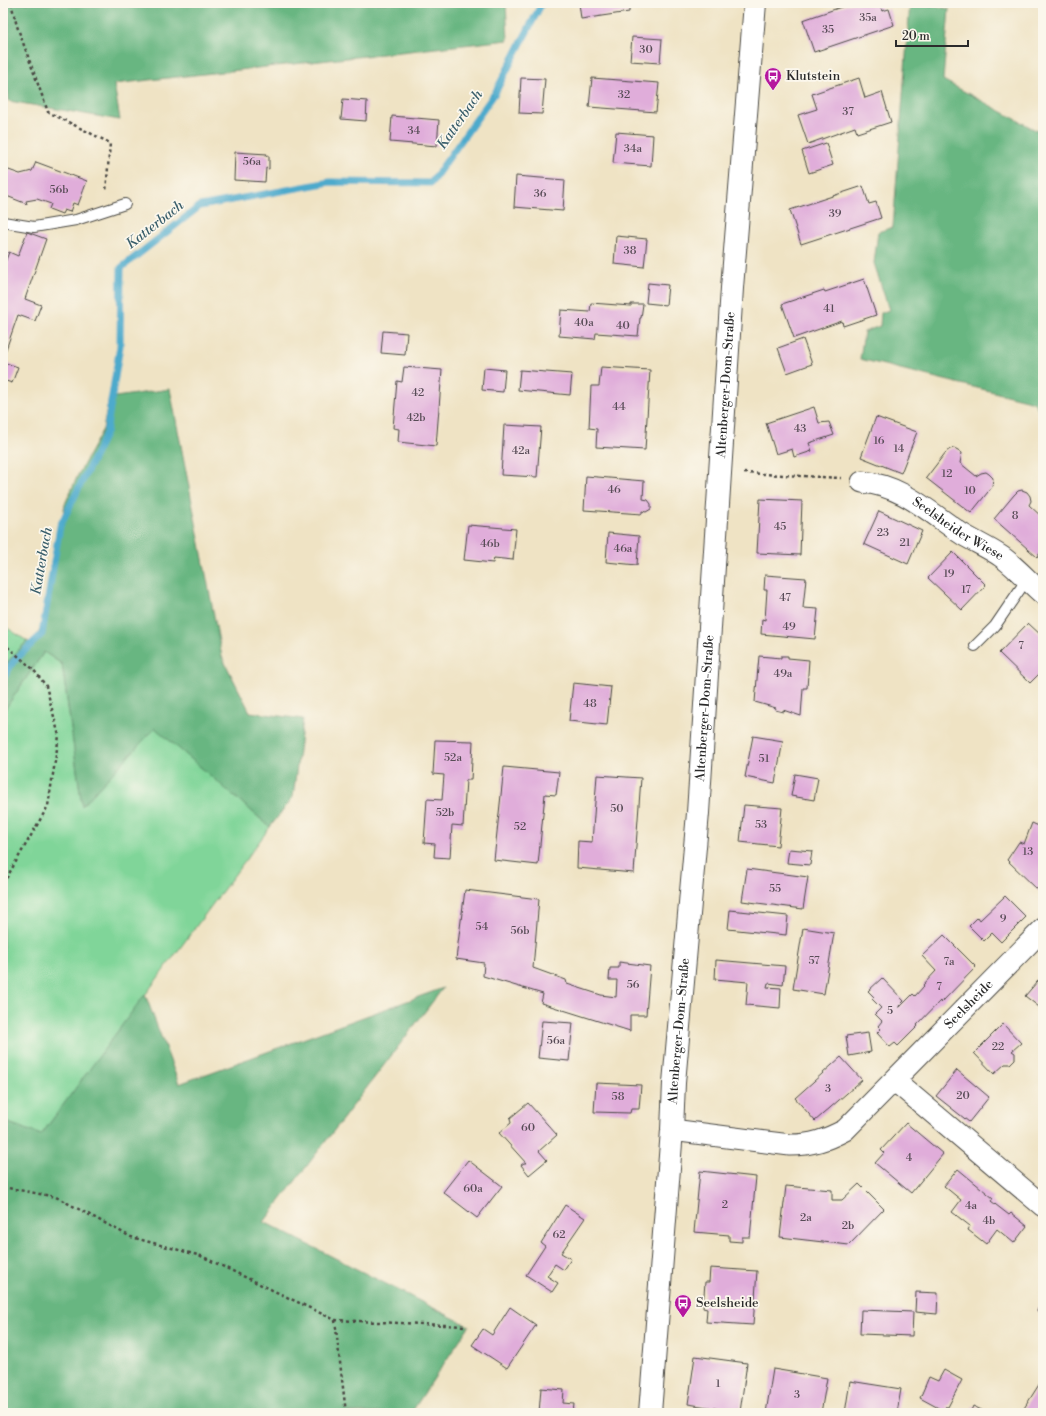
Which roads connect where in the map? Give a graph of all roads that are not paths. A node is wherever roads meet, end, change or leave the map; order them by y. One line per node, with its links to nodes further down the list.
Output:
1 (755, 3): 10 (main road, Altenberger-Dom-Straße)
2 (125, 204): 3 (lane)
3 (3, 222)
4 (862, 482): 5 (street, Seelsheider Wiese)
5 (1027, 579): 6 (street, Seelsheider Wiese); 7 (lane)
6 (1043, 594)
7 (975, 646)
8 (1043, 929): 9 (street, Seelsheide)
9 (894, 1081): 10 (street, Seelsheide); 11 (street)
10 (672, 1130): 12 (main road, Altenberger-Dom-Straße)
11 (1043, 1206)
12 (650, 1413)

